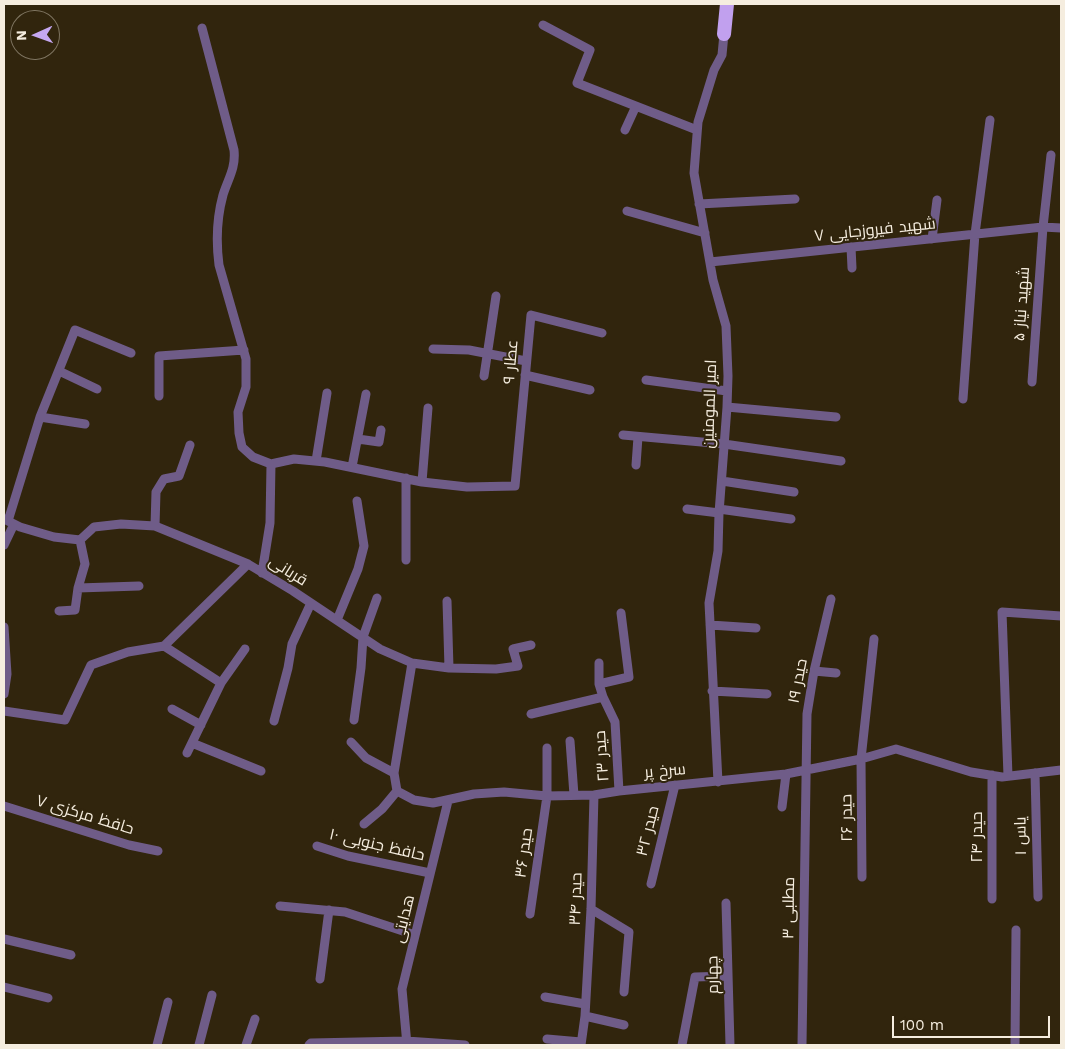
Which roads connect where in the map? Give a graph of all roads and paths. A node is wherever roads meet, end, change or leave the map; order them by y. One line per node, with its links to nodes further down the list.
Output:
1 (728, 4): 4 (highway)
2 (543, 25): 5 (street)
3 (202, 28): 25 (street)
4 (724, 34): 8 (street, امیر المومنین)
5 (636, 106): 7 (street); 8 (street)
6 (990, 120): 17 (street)
7 (626, 130)
8 (697, 130): 12 (street, امیر المومنین)
9 (1051, 155): 14 (street, شهید نیاز ۵)
10 (795, 199): 12 (street)
11 (937, 200): 18 (street)
12 (699, 204): 16 (street, امیر المومنین)
13 (627, 211): 16 (street)
14 (1043, 227): 15 (street, شهید فیروزجایی ۷); 17 (street, شهید فیروزجایی ۷); 33 (street, شهید نیاز ۵)
15 (1061, 228)
16 (704, 233): 20 (street, امیر المومنین)
17 (975, 234): 18 (street, شهید فیروزجایی ۷); 40 (street)
18 (932, 239): 19 (street, شهید فیروزجایی ۷)
19 (851, 247): 20 (street, شهید فیروزجایی ۷); 21 (street)
20 (710, 262): 36 (street, امیر المومنین)
21 (852, 268)
22 (496, 296): 27 (street)
23 (602, 333): 28 (street, عطار ۹)
24 (433, 349): 27 (street)
25 (244, 350): 39 (street); 54 (street)
26 (131, 353): 29 (street)
27 (488, 354): 28 (street); 31 (street)
28 (526, 361): 30 (street, عطار ۹)
29 (58, 371): 34 (street); 43 (street)
30 (525, 375): 35 (street); 59 (street, عطار ۹)
31 (484, 376)
32 (646, 380): 36 (street)
33 (1032, 382)
34 (97, 389)
35 (590, 390)
36 (727, 391): 41 (street, امیر المومنین)
37 (327, 393): 52 (street)
38 (366, 394): 49 (street)
39 (159, 396)
40 (964, 398)
41 (727, 407): 44 (street); 50 (street, امیر المومنین)
42 (428, 408): 59 (street)
43 (40, 417): 45 (street); 65 (street)
44 (836, 417)
45 (85, 424)
46 (381, 430): 49 (street)
47 (623, 435): 48 (street)
48 (638, 436): 50 (street); 55 (street)
49 (358, 439): 56 (street)
50 (724, 444): 53 (street); 58 (street, امیر المومنین)
51 (190, 445): 66 (street)
52 (316, 461): 54 (street); 56 (street)
53 (841, 461)
54 (271, 464): 71 (street)
55 (636, 465)
56 (352, 467): 57 (street)
57 (406, 478): 59 (street); 69 (street)
58 (722, 481): 60 (street); 63 (street, امیر المومنین)
59 (422, 482)
60 (794, 492)
61 (358, 501): 81 (street)
62 (686, 509): 63 (street)
63 (719, 511): 64 (street); 82 (street, امیر المومنین)
64 (791, 519)
65 (9, 521): 67 (street); 68 (street)
66 (155, 526): 67 (street, قربانی); 70 (street, قربانی)
67 (80, 540): 73 (street)
68 (4, 545)
69 (406, 560)
70 (248, 564): 71 (street, قربانی); 88 (street)
71 (262, 573): 77 (street, قربانی)
72 (139, 586): 73 (street)
73 (78, 588): 78 (street)
74 (377, 598): 85 (street)
75 (831, 599): 93 (street, حیدر ۱۹)
76 (447, 601): 92 (street)
77 (311, 603): 81 (street, قربانی); 105 (street)
78 (59, 610)
79 (621, 613): 96 (street)
80 (1061, 616): 120 (street)
81 (337, 620): 85 (street, قربانی)
82 (710, 625): 84 (street); 97 (street, امیر المومنین)
83 (4, 627): 98 (street)
84 (756, 628)
85 (363, 637): 90 (street, قربانی); 104 (street)
86 (874, 639): 112 (street, حیدر ۲۶)
87 (531, 645): 92 (street, قربانی)
88 (164, 646): 95 (street); 102 (street)
89 (245, 649): 95 (street)
90 (412, 663): 92 (street, قربانی); 116 (street)
91 (599, 663): 96 (street, حیدر ۲۳)
92 (449, 668)
93 (814, 671): 94 (street); 113 (street, حیدر ۱۹)
94 (836, 673)
95 (221, 683): 106 (street)
96 (599, 684): 100 (street, حیدر ۲۳)
97 (712, 691): 99 (street); 121 (street, امیر المومنین)
98 (4, 694)
99 (767, 694)
100 (603, 697): 103 (street); 124 (street, حیدر ۲۳)
101 (172, 709): 106 (street)
102 (4, 711)
103 (531, 714)
104 (354, 720)
105 (274, 721)
106 (201, 725): 109 (street)
107 (570, 741): 125 (street)
108 (351, 742): 116 (street)
109 (192, 743): 111 (street); 115 (street)
110 (547, 748): 127 (street, حیدر ۳۶)
111 (187, 754)
112 (861, 759): 113 (street, سرخ پر); 119 (street, سرخ پر); 135 (street, حیدر ۲۶)
113 (806, 770): 117 (street, سرخ پر); 170 (street, مطلبی ۳)
114 (1061, 770): 118 (street, سرخ پر)
115 (260, 771)
116 (394, 773): 123 (street)
117 (786, 774): 121 (street, سرخ پر); 130 (street)
118 (1035, 774): 120 (street, سرخ پر); 137 (street, یاس ۱)
119 (992, 775): 120 (street, سرخ پر); 138 (street, حیدر ۲۴)
120 (1008, 776)
121 (718, 782): 122 (street, سرخ پر)
122 (675, 785): 124 (street, سرخ پر); 136 (street, حیدر ۳۲)
123 (398, 791): 128 (street, سرخ پر); 131 (street)
124 (619, 791): 126 (street, سرخ پر)
125 (574, 795): 126 (street, سرخ پر); 127 (street, سرخ پر)
126 (594, 795): 141 (street, حیدر ۳۴)
127 (547, 796): 128 (street, سرخ پر); 143 (street, حیدر ۳۶)
128 (448, 801): 134 (street, هدایتی)
129 (4, 806): 133 (street, حافظ مرکزی ۷)
130 (782, 807)
131 (364, 824)
132 (318, 846): 134 (street, حافظ جنوبی ۱۰)
133 (158, 851)
134 (430, 873): 145 (street, هدایتی)
135 (862, 878)
136 (651, 884)
137 (1038, 897)
138 (992, 899)
139 (726, 903): 148 (street, چهارم)
140 (280, 906): 142 (street)
141 (591, 909): 151 (street); 156 (street, حیدر ۳۴)
142 (329, 910): 145 (street); 149 (street)
143 (530, 914)
144 (1016, 930): 171 (street)
145 (415, 935): 161 (street, هدایتی)
146 (4, 939): 147 (street)
147 (72, 955)
148 (728, 976): 168 (street); 169 (street, چهارم)
149 (320, 979)
150 (4, 987): 154 (street)
151 (624, 992)
152 (212, 995): 164 (street)
153 (545, 997): 156 (street)
154 (48, 998)
155 (168, 1002): 163 (street)
156 (585, 1004): 157 (street, حیدر ۳۴)
157 (585, 1016): 159 (street); 162 (street, حیدر ۳۴)
158 (255, 1019): 165 (street)
159 (624, 1025)
160 (547, 1039): 162 (street)
161 (406, 1043): 166 (street); 167 (street)
162 (581, 1043)
163 (157, 1045)
164 (199, 1045)
165 (246, 1045)
166 (309, 1045)
167 (465, 1045)
168 (682, 1045)
169 (730, 1045)
170 (802, 1045)
171 (1015, 1045)

